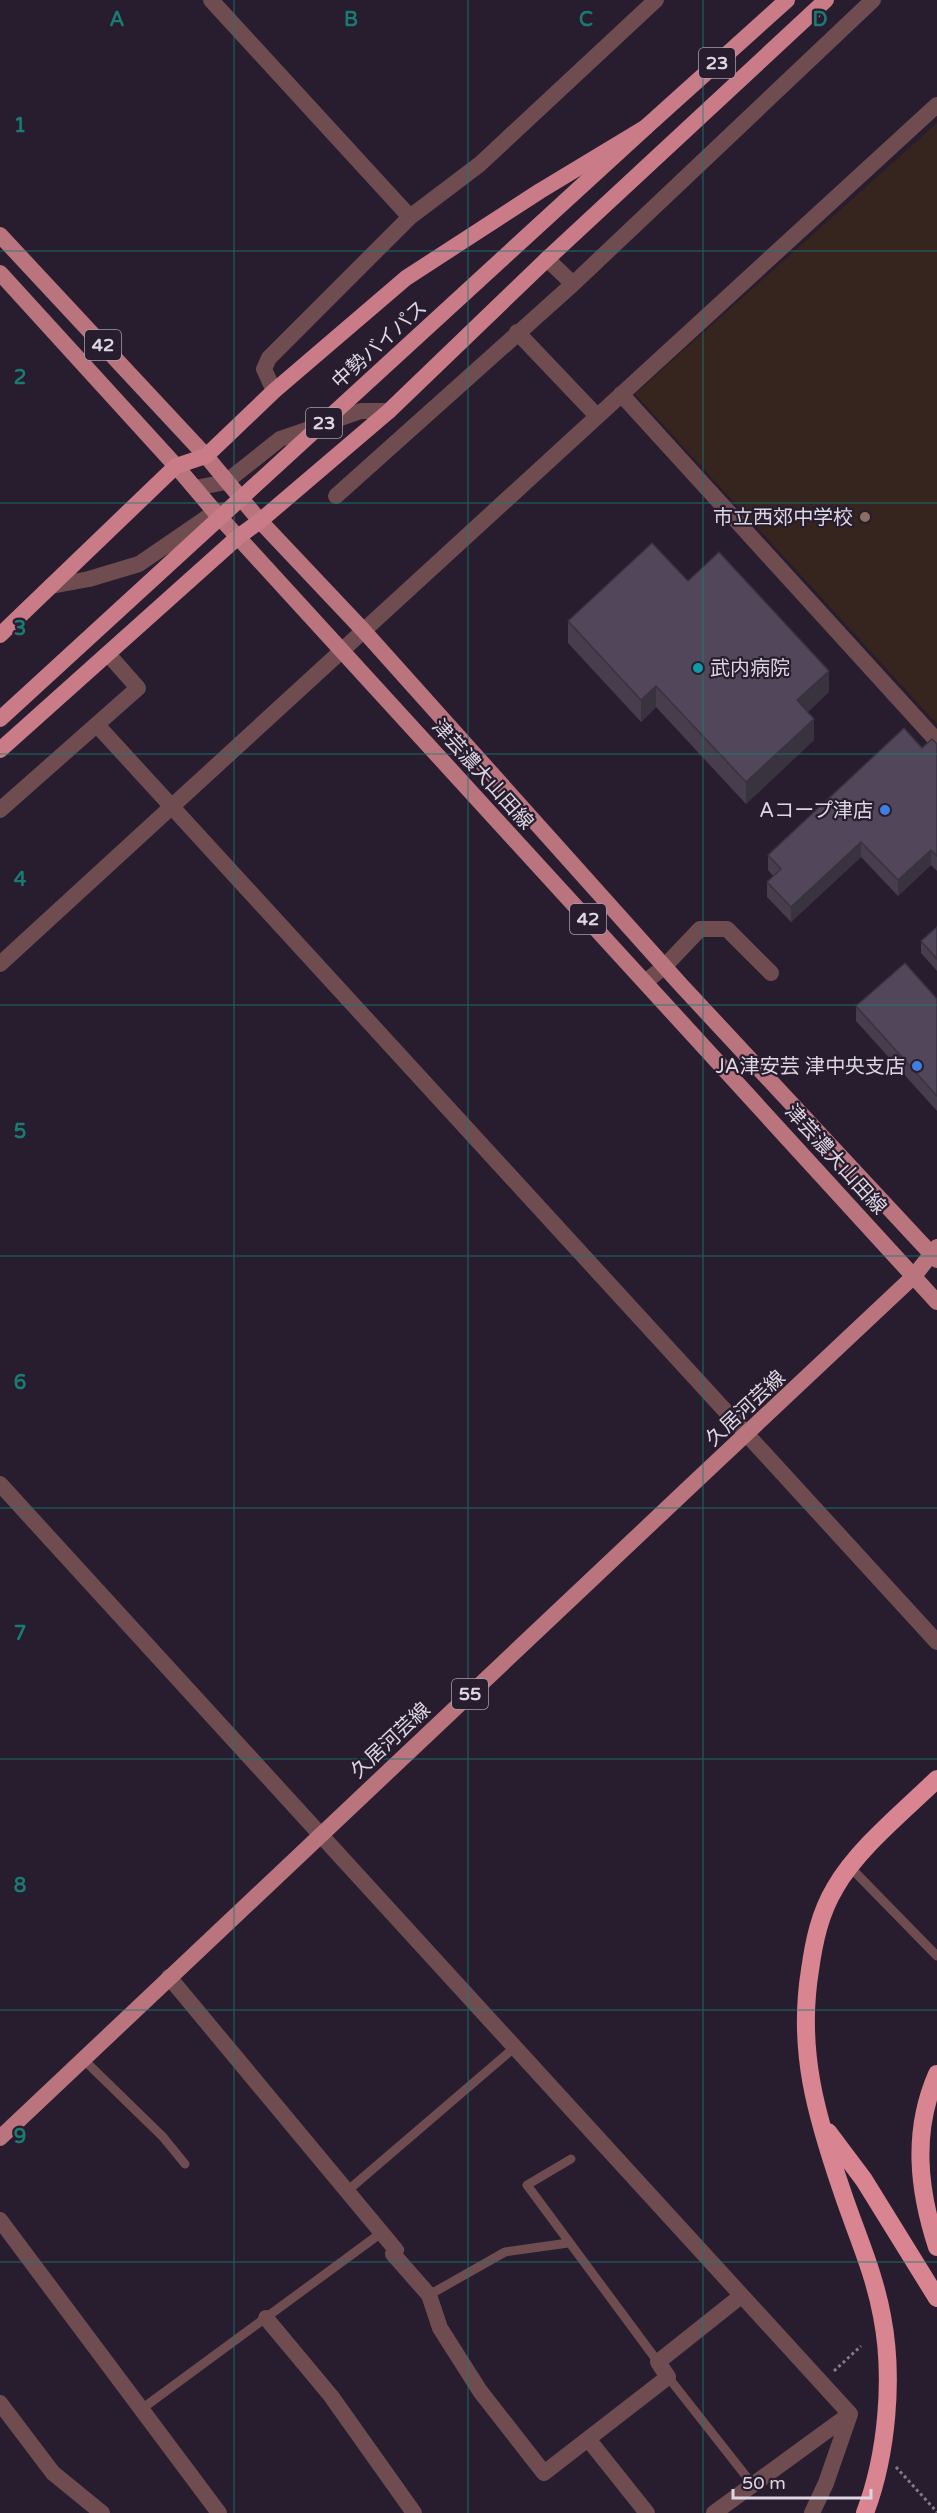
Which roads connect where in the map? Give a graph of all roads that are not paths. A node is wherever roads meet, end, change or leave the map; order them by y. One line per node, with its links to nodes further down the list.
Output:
1 (211, 0): 8 (street)
2 (656, 0): 8 (street)
3 (787, 0): 7 (highway, 中勢バイパス / 23)
4 (826, 0): 10 (highway)
5 (873, 0): 12 (street)
6 (937, 105): 15 (street)
7 (646, 127): 14 (highway); 32 (highway, 中勢バイパス / 23, bridge)
8 (410, 217): 14 (street)
9 (0, 235): 18 (main road, 津芸濃大山田線 / 42)
10 (547, 258): 12 (street); 16 (highway)
11 (0, 273): 19 (main road, 津芸濃大山田線 / 42)
12 (573, 284): 13 (street)
13 (518, 332): 17 (street); 22 (street)
14 (274, 390): 18 (highway)
15 (621, 394): 17 (street); 34 (street)
16 (389, 411): 20 (street); 25 (highway)
17 (597, 416): 28 (street)
18 (206, 456): 19 (highway); 20 (main road, 津芸濃大山田線 / 42)
19 (176, 466): 21 (main road, 津芸濃大山田線 / 42); 27 (highway)
20 (226, 482): 21 (street); 23 (main road, 津芸濃大山田線 / 42)
21 (195, 488): 24 (main road, 津芸濃大山田線 / 42)
22 (336, 496)
23 (249, 508): 24 (street); 25 (main road, 津芸濃大山田線 / 42)
24 (215, 512): 26 (main road, 津芸濃大山田線 / 42); 27 (street)
25 (260, 521): 26 (highway); 28 (main road, 津芸濃大山田線 / 42)
26 (238, 537): 30 (main road, 津芸濃大山田線 / 42); 31 (highway)
27 (51, 586): 29 (highway)
28 (363, 630): 30 (street); 39 (main road, 津芸濃大山田線 / 42)
29 (1, 631)
30 (341, 651): 36 (street); 41 (main road, 津芸濃大山田線 / 42)
31 (108, 654): 33 (street); 35 (highway)
32 (0, 719)
33 (97, 725): 36 (street); 37 (street)
34 (937, 741)
35 (0, 750)
36 (171, 807): 38 (street); 45 (street)
37 (0, 810)
38 (0, 964)
39 (664, 967): 40 (street); 41 (street); 42 (main road, 津芸濃大山田線 / 42)
40 (771, 973)
41 (645, 982): 43 (main road, 津芸濃大山田線 / 42)
42 (935, 1254): 43 (main road, 久居河芸線 / 55)
43 (914, 1276): 44 (main road, 津芸濃大山田線 / 42); 45 (main road, 久居河芸線 / 55)
44 (937, 1302)
45 (748, 1436): 47 (street); 49 (main road, 久居河芸線 / 55)
46 (0, 1484): 49 (street)
47 (937, 1642)
48 (937, 1779): 50 (highway)
49 (319, 1834): 52 (main road, 久居河芸線 / 55); 53 (street)
50 (849, 1866): 51 (lane); 56 (highway)
51 (937, 1956)
52 (169, 1977): 54 (main road, 久居河芸線 / 55); 60 (street)
53 (514, 2048): 60 (lane); 66 (street)
54 (83, 2059): 57 (main road, 久居河芸線 / 55); 59 (lane)
55 (937, 2074): 64 (highway)
56 (820, 2121): 67 (highway); 82 (highway)
57 (0, 2138)
58 (571, 2159): 63 (lane)
59 (185, 2164)
60 (346, 2192): 62 (street)
61 (0, 2220): 72 (street)
62 (381, 2233): 65 (street); 68 (lane)
63 (568, 2243): 65 (lane); 69 (lane)
64 (937, 2247)
65 (429, 2295): 74 (street)
66 (741, 2296): 69 (street); 73 (street)
67 (937, 2298)
68 (266, 2318): 72 (lane); 78 (street)
69 (658, 2362): 70 (street)
70 (668, 2377): 74 (street); 75 (lane)
71 (0, 2403): 76 (street)
72 (142, 2408): 77 (street)
73 (850, 2414): 75 (street); 81 (street)
74 (588, 2439): 79 (street)
75 (753, 2485): 80 (street)
76 (102, 2513)
77 (219, 2513)
78 (414, 2513)
79 (647, 2513)
80 (714, 2513)
81 (812, 2513)
82 (865, 2513)

